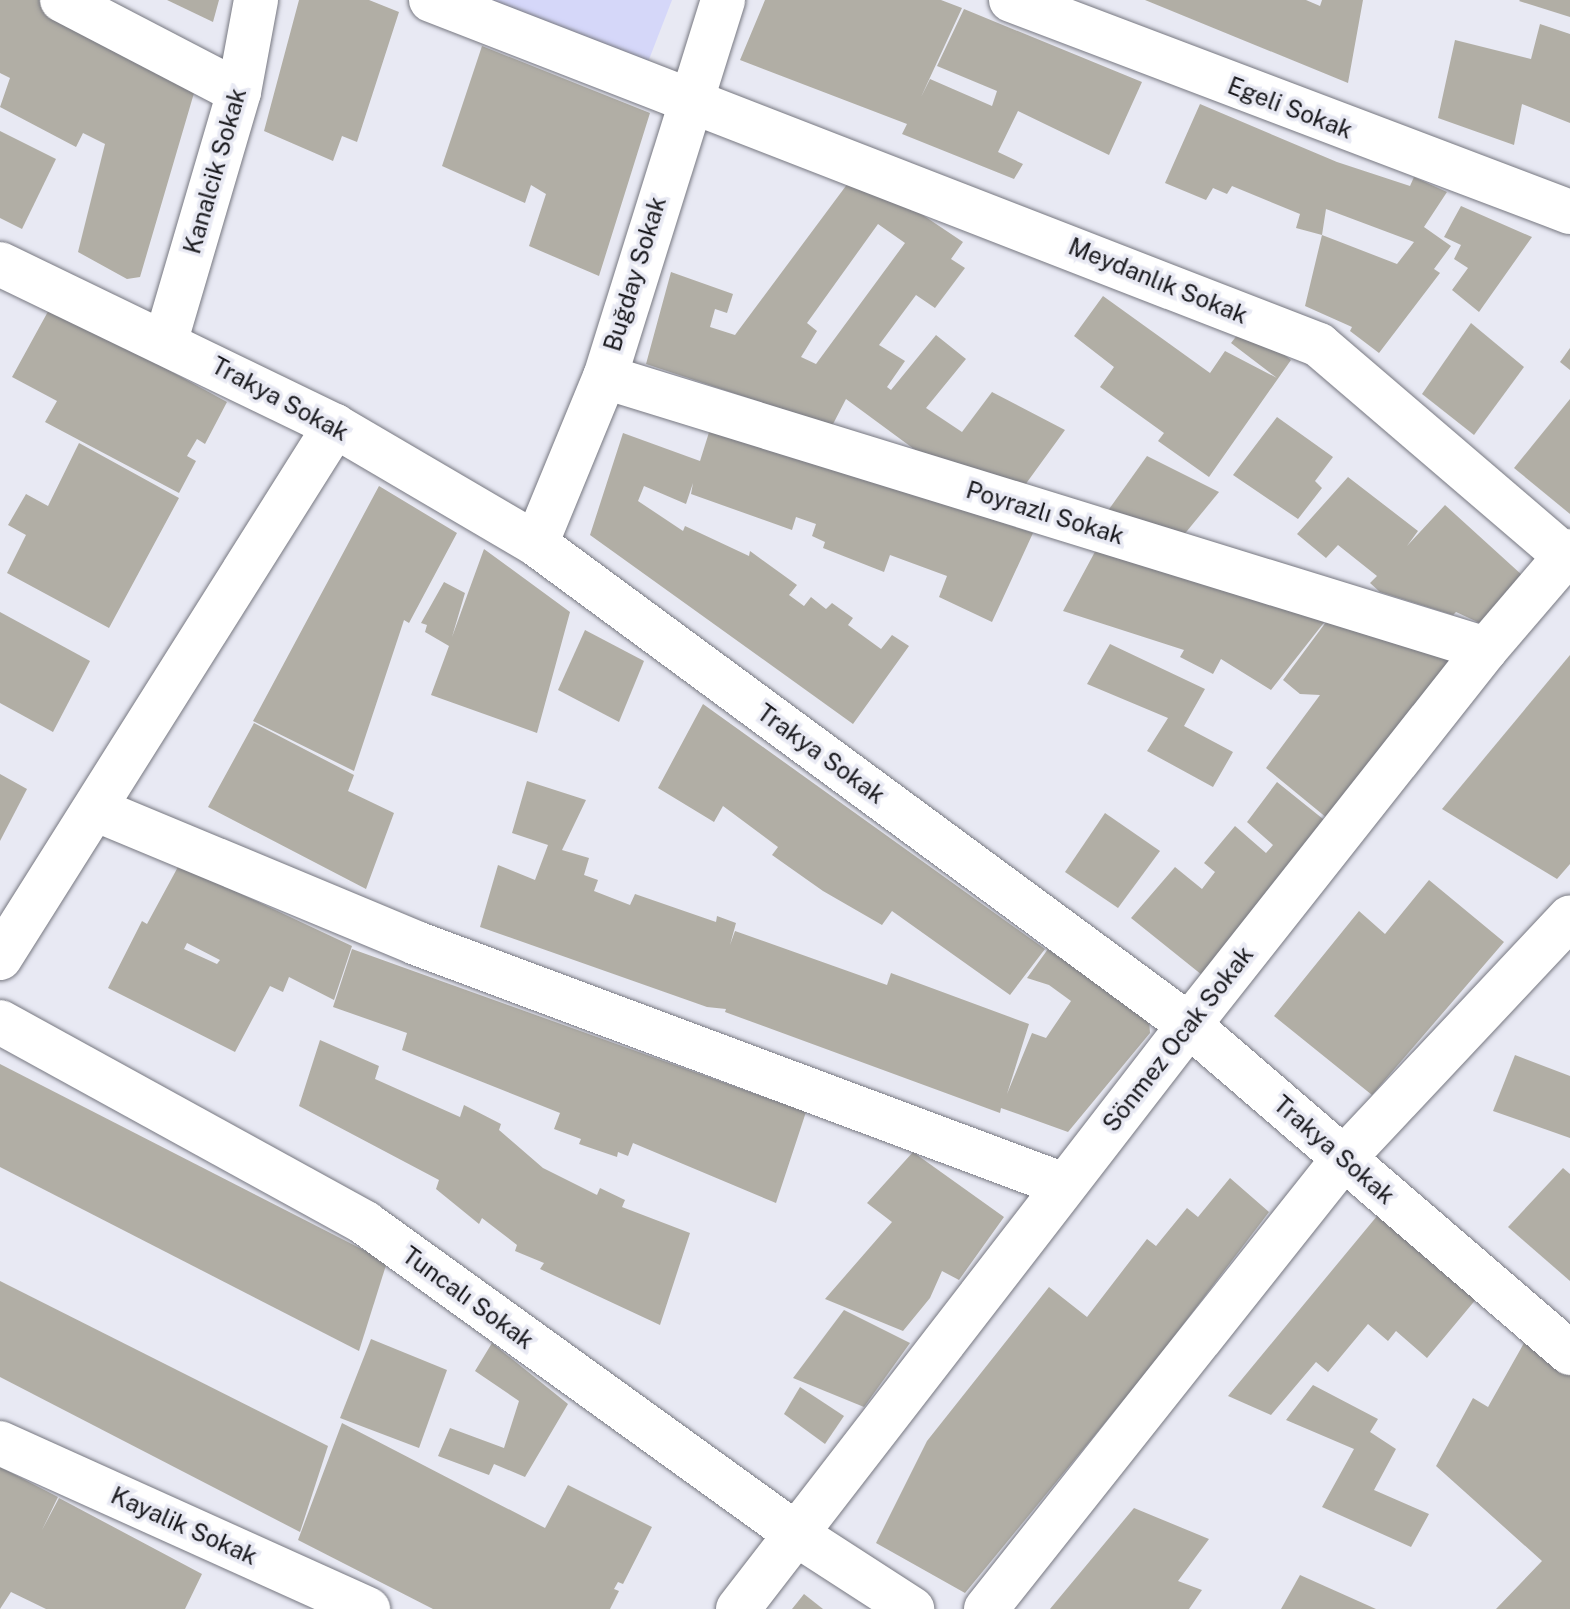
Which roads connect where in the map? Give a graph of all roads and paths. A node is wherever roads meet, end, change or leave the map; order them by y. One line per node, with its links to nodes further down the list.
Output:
1 (62, 0): 6 (street)
2 (256, 0): 6 (street, Kanalcik Sokak)
3 (431, 0): 7 (street, Meydanlık Sokak)
4 (723, 0): 7 (street, Buğday Sokak)
5 (1011, 0): 8 (street, Egeli Sokak)
6 (239, 92): 10 (street, Kanalcik Sokak)
7 (689, 96): 11 (street, Buğday Sokak); 14 (street, Meydanlık Sokak)
8 (1570, 212)
9 (0, 264): 10 (street, Trakya Sokak)
10 (166, 340): 12 (street, Trakya Sokak)
11 (605, 377): 13 (street, Buğday Sokak); 15 (street, Poyrazlı Sokak)
12 (335, 426): 13 (street, Trakya Sokak); 16 (street)
13 (536, 544): 20 (street, Trakya Sokak)
14 (1568, 556): 15 (street, Sönmez Ocak Sokak)
15 (1486, 649): 20 (street, Sönmez Ocak Sokak)
16 (97, 810): 18 (street); 22 (street)
17 (1570, 917): 21 (street)
18 (0, 958)
19 (0, 1022): 25 (street, Tuncalı Sokak)
20 (1189, 1025): 21 (street, Trakya Sokak); 22 (street, Sönmez Ocak Sokak)
21 (1344, 1158): 23 (street, Trakya Sokak); 29 (street)
22 (1064, 1185): 25 (street, Sönmez Ocak Sokak)
23 (1570, 1353)
24 (0, 1443): 26 (street, Kayalik Sokak)
25 (799, 1536): 27 (street, Sönmez Ocak Sokak); 28 (street, Tuncalı Sokak)
26 (368, 1609)
27 (738, 1609)
28 (912, 1609)
29 (986, 1609)

